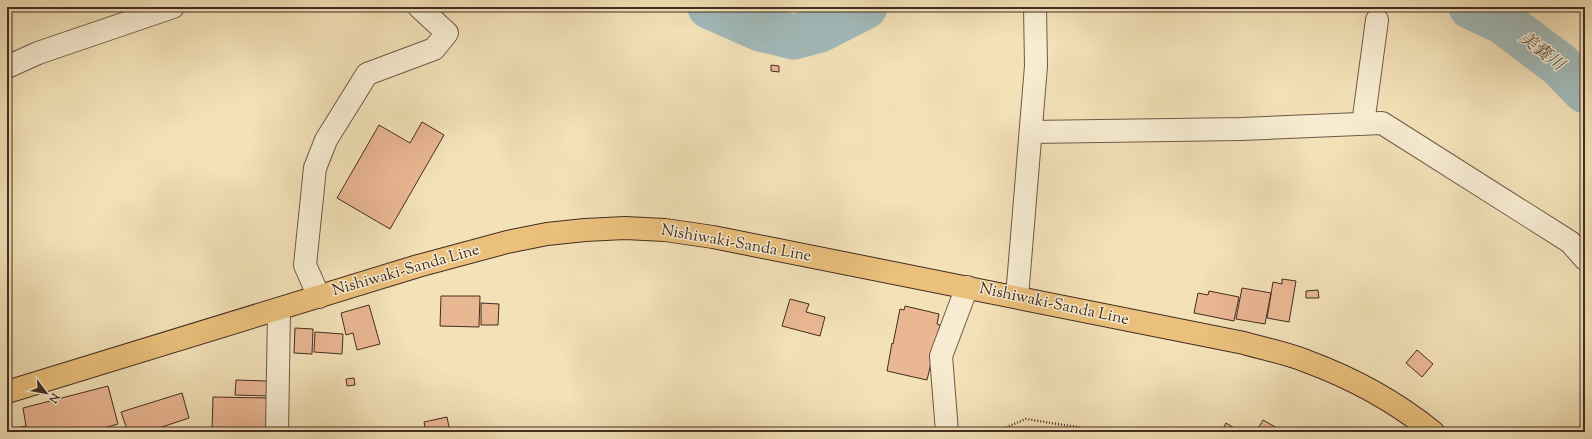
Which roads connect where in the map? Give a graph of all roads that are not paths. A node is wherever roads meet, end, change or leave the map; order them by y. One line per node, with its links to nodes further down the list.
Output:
1 (173, 7): 5 (street)
2 (419, 7): 10 (street)
3 (1035, 7): 7 (street)
4 (1377, 20): 6 (street)
5 (7, 67)
6 (1364, 124): 7 (street); 8 (street)
7 (1031, 132): 11 (street)
8 (1585, 259)
9 (967, 287): 10 (main road, Nishiwaki-Sanda Line); 11 (main road, Nishiwaki-Sanda Line); 15 (street)
10 (318, 296): 12 (main road, Nishiwaki-Sanda Line)
11 (1017, 297): 16 (main road, Nishiwaki-Sanda Line)
12 (279, 309): 13 (main road, Nishiwaki-Sanda Line); 14 (street)
13 (7, 392)
14 (277, 432)
15 (947, 432)
16 (1433, 432)

